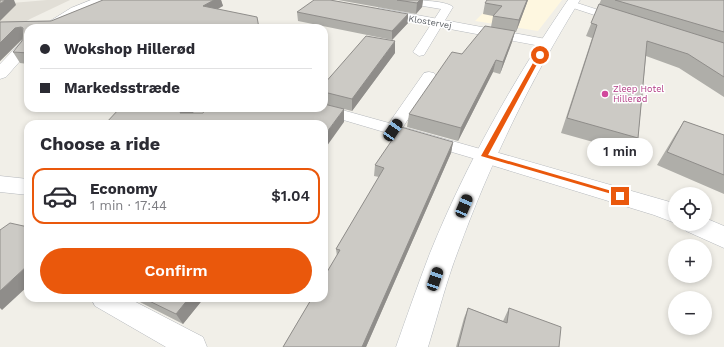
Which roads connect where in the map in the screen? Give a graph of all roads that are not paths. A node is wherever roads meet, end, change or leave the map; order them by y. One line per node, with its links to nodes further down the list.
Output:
1 (102, 0): 7 (street)
2 (400, 1): 6 (lane)
3 (572, 2): 5 (lane); 8 (street)
4 (368, 10): 6 (street, Klostervej)
5 (628, 22)
6 (438, 23): 8 (street, Klostervej); 10 (lane)
7 (53, 24)
8 (546, 43): 15 (street)
9 (24, 47): 11 (street)
10 (419, 52)
11 (0, 74)
12 (429, 76): 14 (lane)
13 (328, 111): 14 (lane)
14 (393, 130): 15 (lane)
15 (484, 156): 18 (street); 23 (street)
16 (0, 184): 17 (street)
17 (24, 187)
18 (668, 211)
19 (710, 231): 20 (street)
20 (724, 238)
21 (111, 302): 22 (lane)
22 (193, 347)
23 (412, 347)

